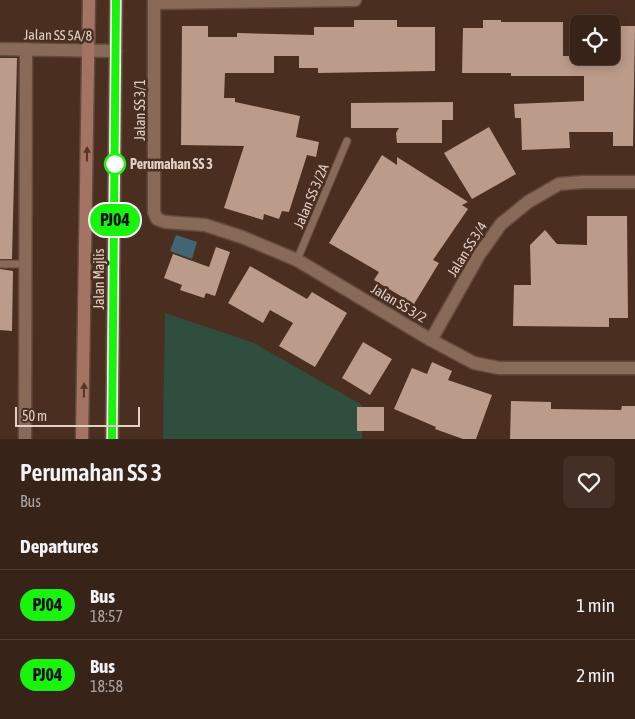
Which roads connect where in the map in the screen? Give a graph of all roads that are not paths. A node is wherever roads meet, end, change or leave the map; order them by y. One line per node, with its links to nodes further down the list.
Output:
1 (89, 0): 7 (main road, Jalan Majlis)
2 (116, 0): 8 (main road, Jalan Majlis)
3 (355, 0): 4 (street)
4 (154, 1): 11 (street, Jalan SS 3/1)
5 (0, 49): 6 (street, Jalan SS 5A/8)
6 (26, 49): 7 (street, Jalan SS 5A/8); 14 (street)
7 (88, 50): 8 (street, Jalan SS 5A/8); 18 (main road, Jalan Majlis, one-way to 7)
8 (116, 51): 19 (main road, Jalan Majlis)
9 (347, 141): 12 (lane, Jalan SS 3/2A)
10 (635, 182): 15 (street, Jalan SS 3/4)
11 (157, 219): 12 (street, Jalan SS 3/2)
12 (297, 260): 15 (street, Jalan SS 3/2)
13 (0, 264): 14 (lane)
14 (26, 264): 17 (street)
15 (431, 340): 16 (street, Jalan SS 3/2)
16 (635, 368)
17 (25, 439)
18 (82, 439)
19 (112, 439)

